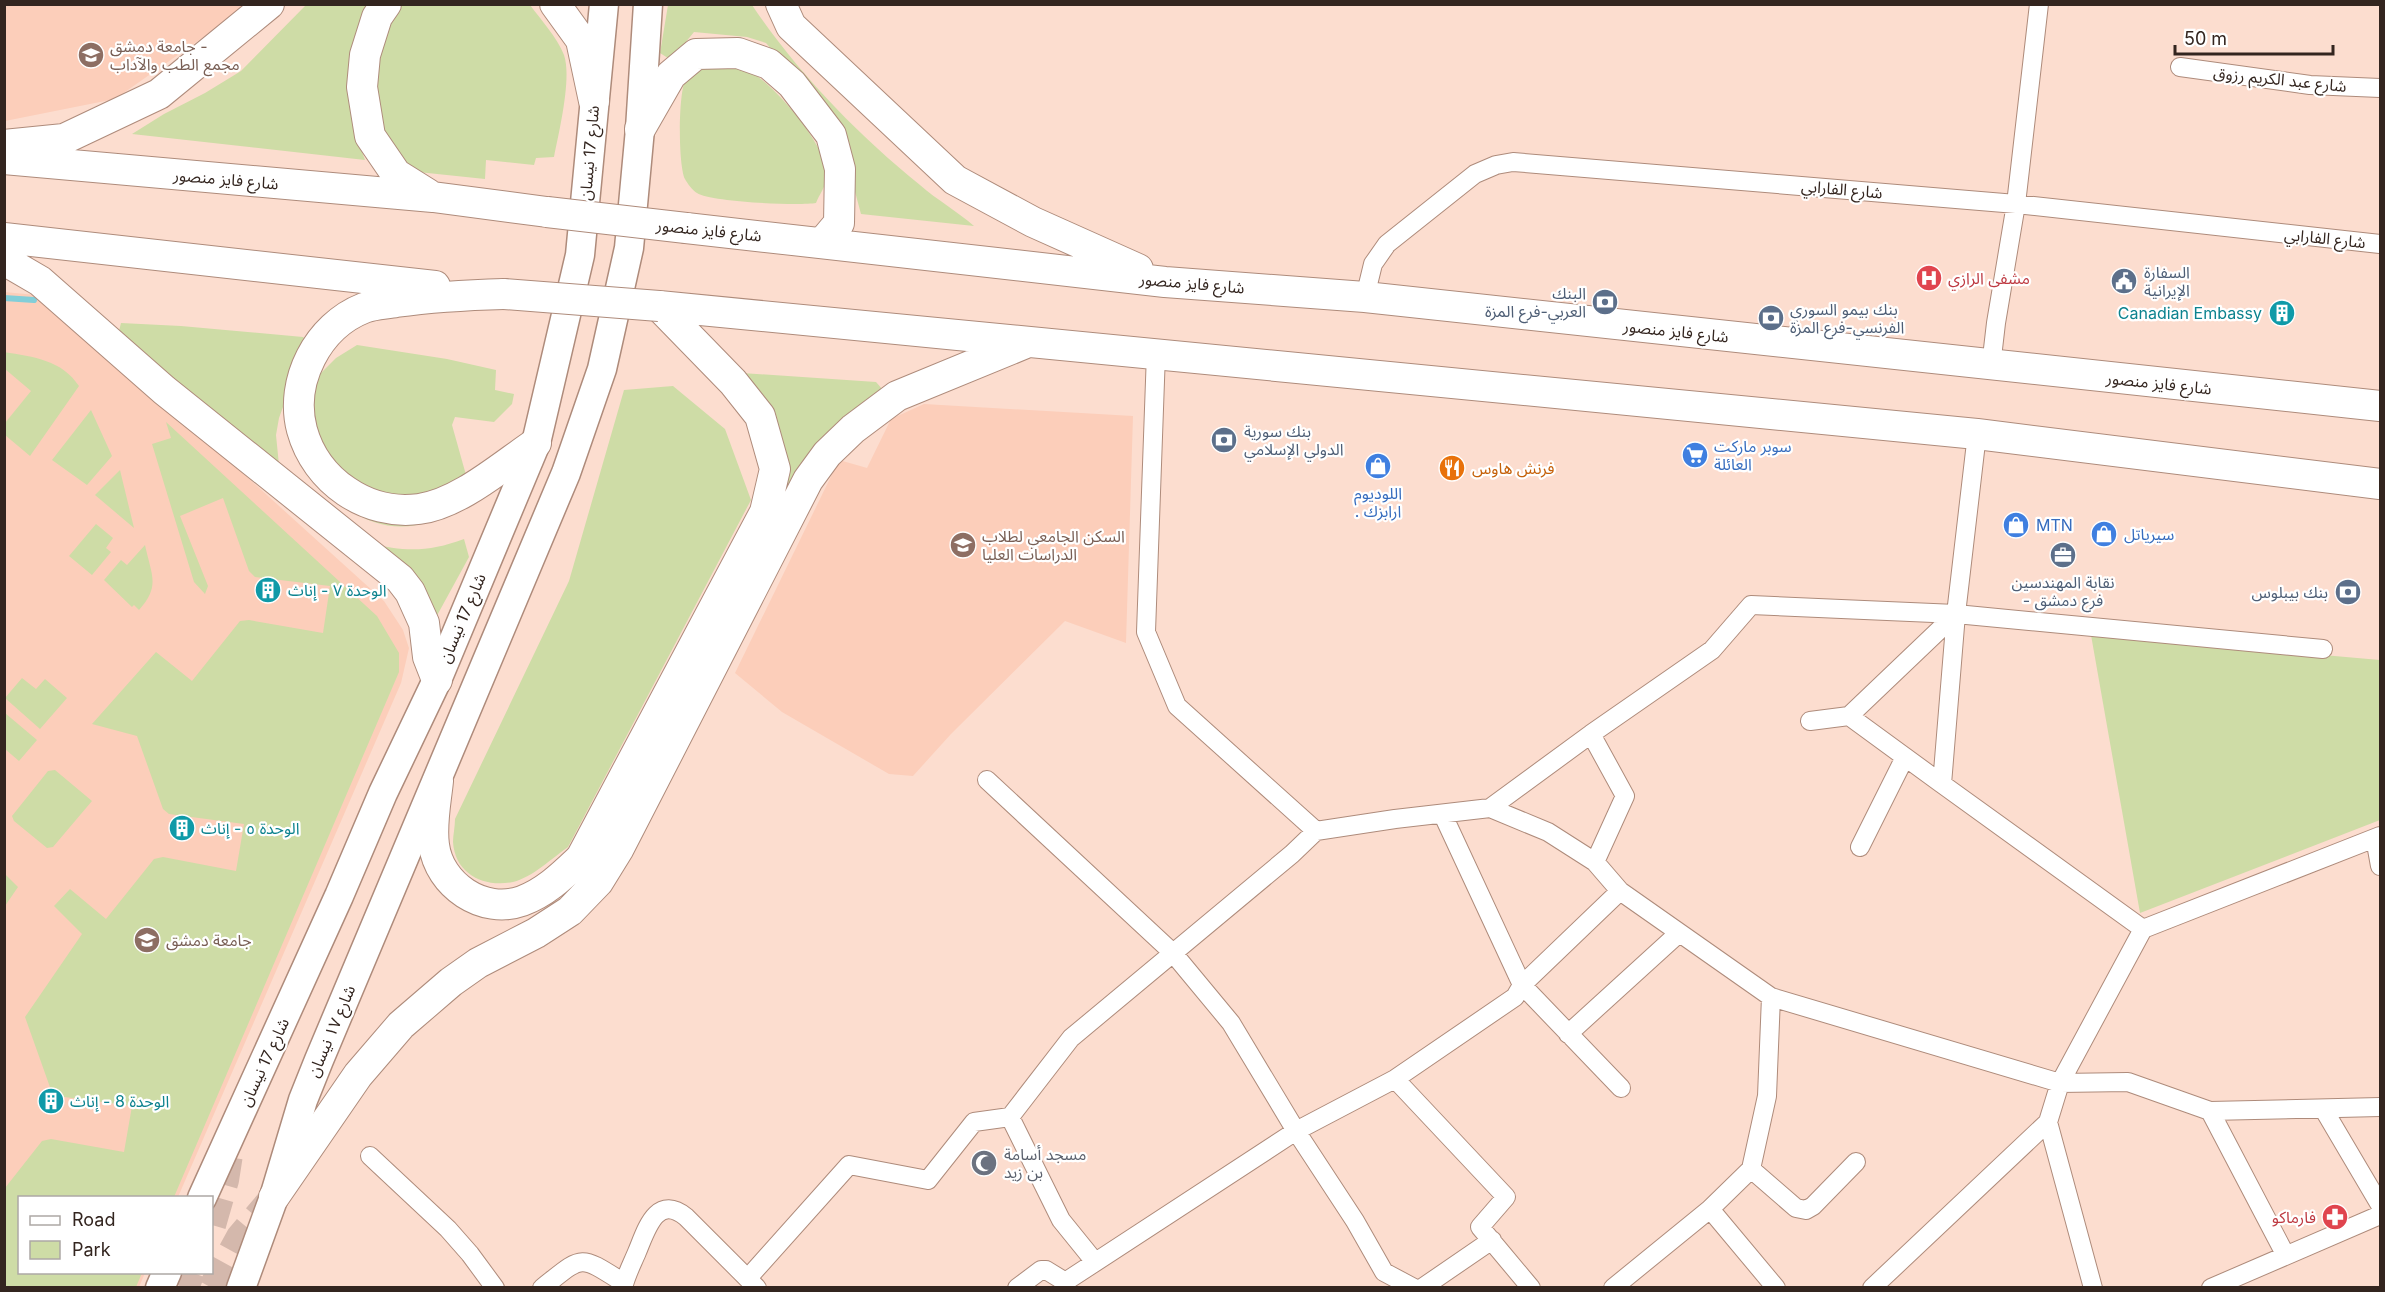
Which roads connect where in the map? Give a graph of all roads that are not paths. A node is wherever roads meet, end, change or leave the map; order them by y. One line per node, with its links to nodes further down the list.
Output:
1 (269, 4): 12 (highway)
2 (386, 4): 14 (highway)
3 (555, 4): 10 (highway)
4 (604, 4): 10 (main road, شارع 17 نيسان)
5 (648, 4): 11 (main road)
6 (781, 4): 20 (highway)
7 (2039, 4): 15 (street)
8 (2180, 67): 9 (street, شارع عبد الكريم رزوق)
9 (2380, 88)
10 (594, 101): 29 (main road, شارع 17 نيسان)
11 (640, 129): 17 (highway); 39 (main road)
12 (4, 145)
13 (4, 159): 14 (highway, شارع فايز منصور)
14 (433, 197): 17 (highway, شارع فايز منصور, bridge)
15 (2016, 204): 18 (street, شارع الفارابي); 22 (street, شارع الفارابي); 26 (street)
16 (4, 238): 21 (highway)
17 (823, 242): 20 (highway, شارع فايز منصور)
18 (2380, 244)
19 (4, 260): 33 (highway)
20 (1165, 282): 22 (highway, شارع فايز منصور)
21 (504, 294): 23 (highway, bridge); 29 (highway)
22 (1365, 297): 26 (highway, شارع فايز منصور)
23 (659, 306): 24 (highway); 39 (highway)
24 (1030, 341): 25 (highway); 68 (highway)
25 (1156, 353): 28 (highway); 43 (street)
26 (1991, 366): 27 (highway, شارع فايز منصور)
27 (2380, 406)
28 (1977, 434): 30 (highway); 31 (street)
29 (536, 443): 33 (main road, شارع 17 نيسان)
30 (2380, 484)
31 (1956, 614): 32 (street); 34 (street); 36 (street); 40 (street)
32 (2322, 649)
33 (437, 680): 67 (main road, شارع 17 نيسان)
34 (1849, 716): 35 (street); 37 (street)
35 (1810, 721)
36 (1591, 734): 41 (street); 46 (street)
37 (1905, 757): 40 (street); 45 (street)
38 (987, 780): 51 (street)
39 (438, 781): 68 (main road, شارع ١٧ نيسان)
40 (1942, 784): 49 (street)
41 (1490, 808): 42 (street); 46 (street)
42 (1443, 814): 43 (street); 52 (street)
43 (1316, 831): 51 (street)
44 (2378, 837): 47 (street); 49 (street)
45 (1860, 848)
46 (1595, 862): 48 (street)
47 (2380, 866)
48 (1620, 891): 50 (street); 52 (street)
49 (2143, 929): 56 (street)
50 (1679, 933): 53 (street); 54 (street)
51 (1173, 953): 61 (street); 63 (street)
52 (1522, 985): 54 (street); 55 (street)
53 (1771, 998): 56 (street); 66 (street)
54 (1568, 1034): 57 (street)
55 (1395, 1079): 63 (street); 72 (street)
56 (2060, 1083): 60 (street); 62 (street)
57 (1621, 1088)
58 (2380, 1107): 59 (street)
59 (2324, 1110): 60 (street); 69 (street)
60 (2210, 1111): 73 (street)
61 (1010, 1117): 74 (street); 75 (street)
62 (2048, 1122): 87 (street); 88 (street)
63 (1296, 1131): 74 (street); 82 (street)
64 (370, 1156): 79 (street)
65 (1856, 1162): 66 (street)
66 (1751, 1169): 70 (street)
67 (202, 1196)
68 (274, 1197): 78 (main road, شارع ١٧ نيسان)
69 (2380, 1205)
70 (1710, 1209): 85 (street); 86 (street)
71 (2380, 1215): 73 (street)
72 (1492, 1240): 83 (street); 84 (street)
73 (2285, 1254): 89 (street)
74 (1095, 1262): 76 (street)
75 (753, 1283): 77 (street)
76 (1064, 1284): 81 (street)
77 (623, 1285): 80 (street)
78 (241, 1287)
79 (495, 1287)
80 (542, 1287)
81 (1017, 1287)
82 (1414, 1287)
83 (1422, 1287)
84 (1531, 1287)
85 (1613, 1287)
86 (1776, 1287)
87 (1872, 1287)
88 (2093, 1287)
89 (2211, 1287)

